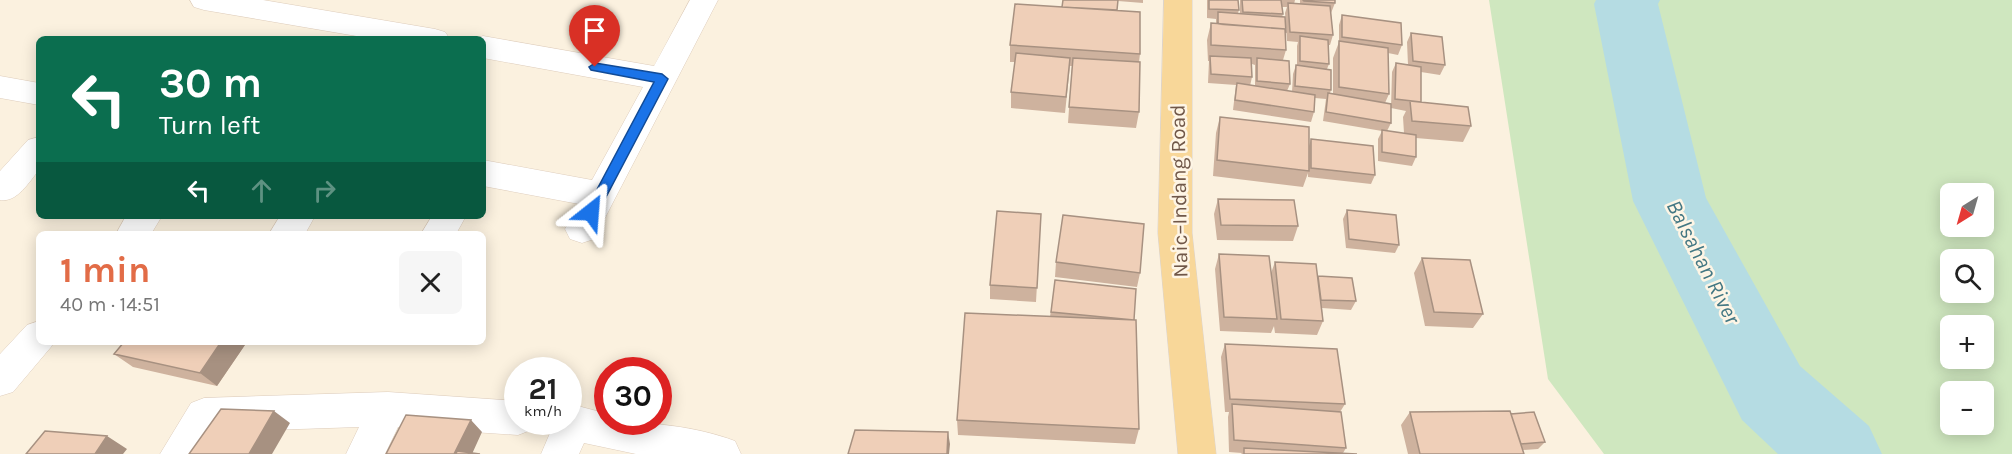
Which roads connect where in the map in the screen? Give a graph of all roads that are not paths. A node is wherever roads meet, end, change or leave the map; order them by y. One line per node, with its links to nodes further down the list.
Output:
1 (204, 0): 4 (street)
2 (704, 0): 8 (street)
3 (1178, 0): 24 (main road, Naic–Indang Road)
4 (312, 8): 5 (street); 6 (street)
5 (289, 36)
6 (423, 36)
7 (486, 48): 8 (street)
8 (662, 79): 14 (street)
9 (0, 87): 10 (street)
10 (36, 93)
11 (36, 152): 13 (street)
12 (486, 174): 14 (street)
13 (4, 188)
14 (600, 195): 15 (street)
15 (582, 228)
16 (36, 339): 17 (street)
17 (0, 380)
18 (388, 409): 19 (street); 21 (street); 22 (street)
19 (504, 417)
20 (581, 435): 23 (street)
21 (178, 454)
22 (365, 454)
23 (723, 454)
24 (1197, 454)

